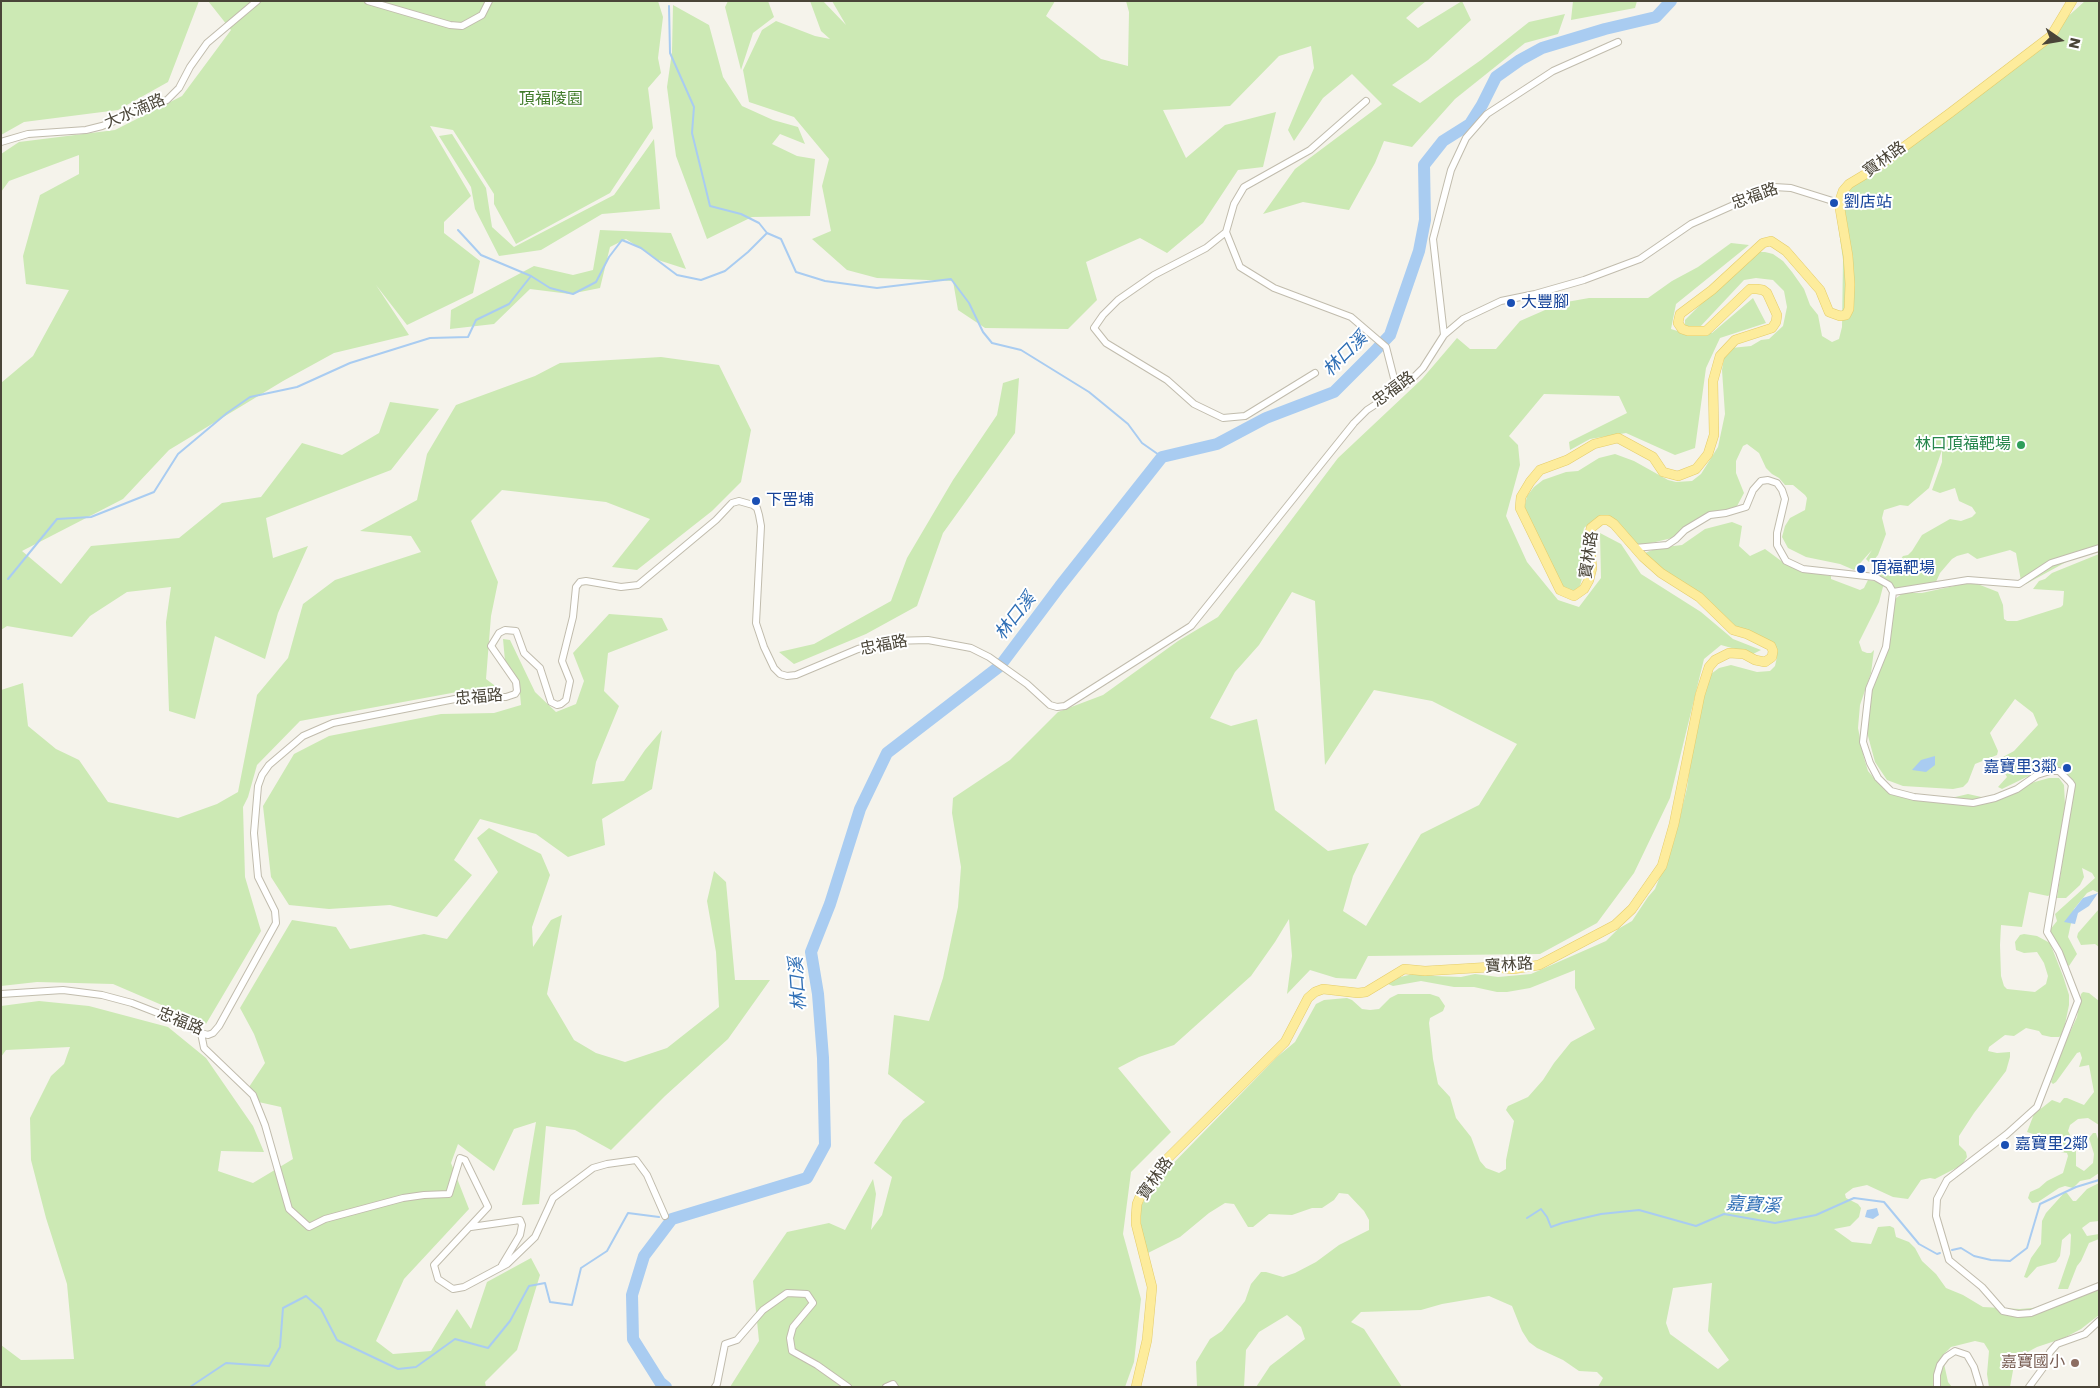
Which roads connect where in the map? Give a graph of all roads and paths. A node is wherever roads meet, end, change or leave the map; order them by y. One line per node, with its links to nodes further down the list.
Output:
1 (257, 1): 7 (street, 大水湳路)
2 (368, 1): 3 (street)
3 (489, 1)
4 (2072, 1): 8 (main road, 寶林路)
5 (1618, 42): 10 (street)
6 (1366, 101): 9 (street)
7 (1, 142)
8 (1839, 202): 10 (street, 忠福路); 13 (main road, 寶林路)
9 (1226, 232): 11 (street); 12 (street)
10 (1444, 335): 12 (street, 忠福路)
11 (1316, 373)
12 (1397, 390): 17 (street, 忠福路)
13 (1635, 548): 15 (street); 27 (main road, 寶林路)
14 (2099, 548): 15 (street)
15 (1893, 592): 21 (street)
16 (1, 994): 17 (street, 忠福路)
17 (200, 1033): 19 (street)
18 (665, 1216): 20 (street)
19 (471, 1227): 20 (street); 20 (street)
20 (500, 1268)
21 (2099, 1286)
22 (2099, 1321): 30 (street)
23 (715, 1387): 24 (street)
24 (848, 1387)
25 (886, 1387): 26 (street)
26 (895, 1387)
27 (1136, 1387)
28 (1937, 1387): 29 (street)
29 (1980, 1387)
30 (2029, 1387)

